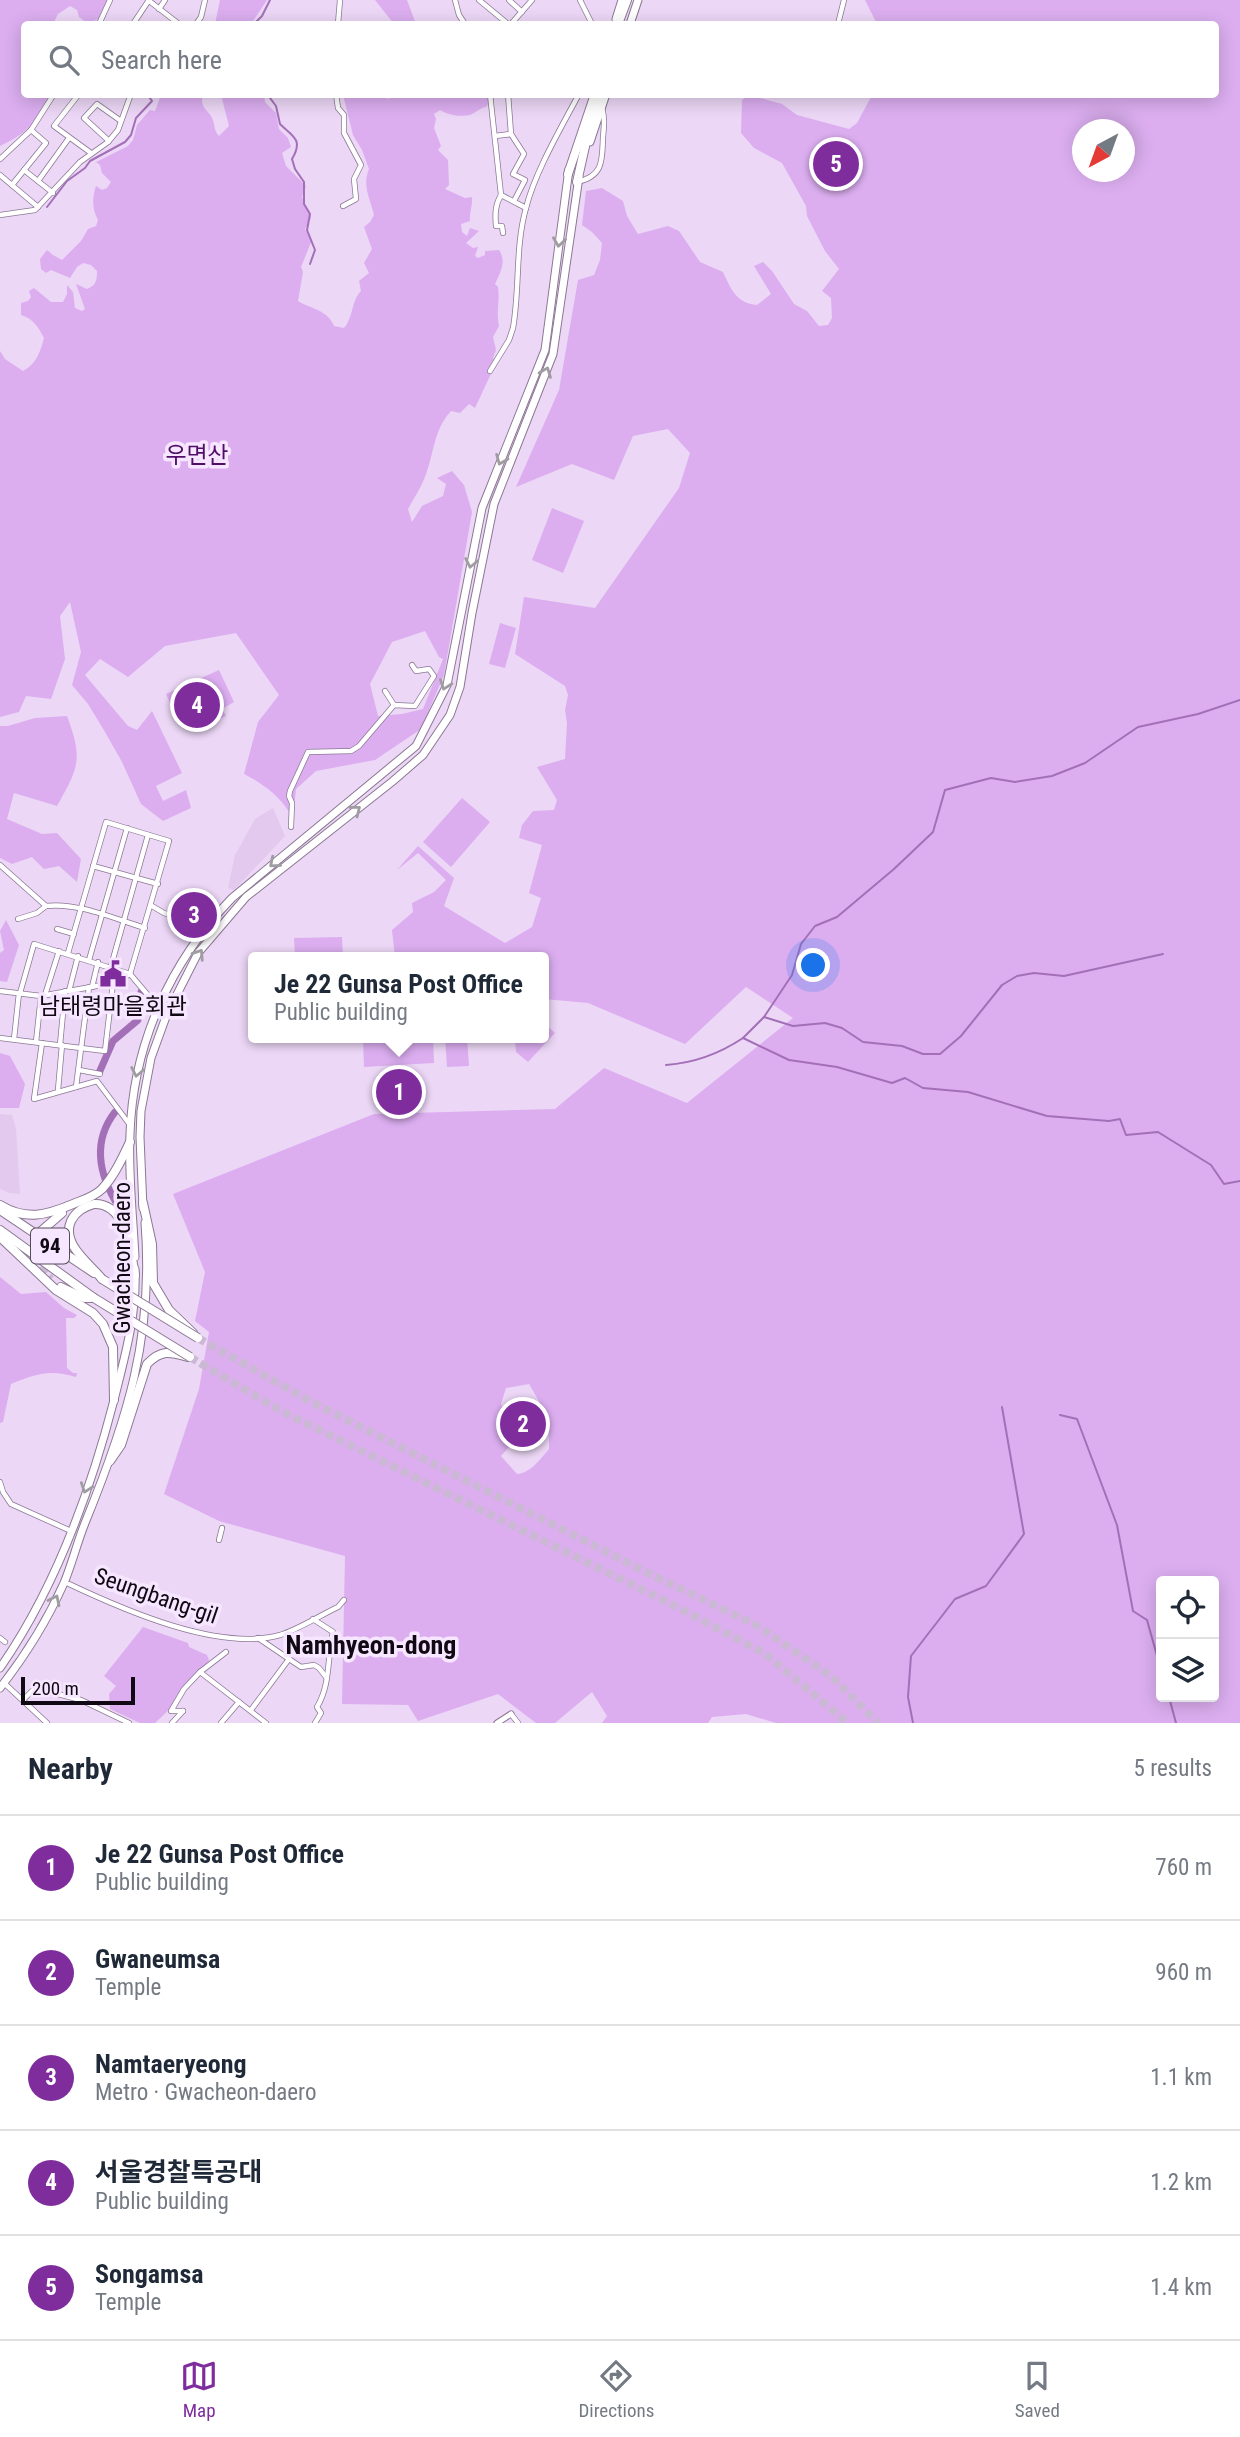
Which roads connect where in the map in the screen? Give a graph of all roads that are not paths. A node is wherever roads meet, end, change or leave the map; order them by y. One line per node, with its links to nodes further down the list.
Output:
1 (110, 0): 16 (street)
2 (148, 0): 14 (street); 17 (street)
3 (165, 0): 14 (street)
4 (205, 0): 19 (street)
5 (340, 0): 20 (street)
6 (455, 0): 21 (street)
7 (479, 0): 22 (street)
8 (509, 0): 15 (street)
9 (532, 0): 15 (street)
10 (580, 0): 24 (street)
11 (627, 0): 25 (highway); 26 (highway)
12 (638, 0): 27 (main road)
13 (844, 0): 28 (street)
14 (159, 9): 18 (street)
15 (522, 12): 23 (street)
16 (100, 21)
17 (135, 21)
18 (175, 21)
19 (198, 21)
20 (338, 21)
21 (463, 21)
22 (506, 21)
23 (513, 21)
24 (590, 21)
25 (617, 21)
26 (624, 21)
27 (631, 21)
28 (839, 21)
29 (51, 98): 41 (street)
30 (76, 98): 44 (street)
31 (131, 98): 40 (street)
32 (336, 98): 58 (street)
33 (490, 98): 43 (street)
34 (508, 98): 42 (street)
35 (577, 98): 59 (street)
36 (592, 98): 49 (highway)
37 (600, 98): 52 (highway)
38 (605, 98): 39 (main road)
39 (602, 107): 52 (main road); 52 (street)
40 (121, 121): 45 (street); 45 (street)
41 (31, 130): 47 (street); 48 (street)
42 (511, 134): 43 (street); 56 (street)
43 (495, 136): 55 (street)
44 (69, 138): 46 (street); 51 (street)
45 (109, 141): 46 (street)
46 (91, 154): 54 (street)
47 (0, 159)
48 (24, 170): 51 (street); 53 (street)
49 (568, 174): 71 (main road, Gwacheon-daero, one-way to 71)
50 (0, 175): 53 (street)
51 (38, 181): 54 (street)
52 (577, 183): 72 (main road, Gwacheon-daero, one-way to 52)
53 (12, 185): 57 (street)
54 (53, 193): 57 (street)
55 (501, 195): 56 (street); 61 (street)
56 (514, 201): 59 (street)
57 (38, 206): 60 (street)
58 (343, 206)
59 (526, 208): 62 (street)
60 (0, 215)
61 (503, 233)
62 (490, 371)
63 (412, 665): 65 (street)
64 (386, 691): 65 (street)
65 (394, 705): 67 (street)
66 (285, 790): 67 (street)
67 (289, 796): 68 (street)
68 (291, 827)
69 (127, 828): 70 (street); 73 (street); 75 (street)
70 (148, 835): 76 (street); 77 (street)
71 (296, 844): 72 (main road); 84 (main road, Gwacheon-daero, one-way to 84)
72 (302, 852): 102 (main road, Gwacheon-daero, one-way to 72)
73 (93, 866): 75 (street); 80 (street)
74 (2, 868): 78 (street)
75 (114, 872): 76 (street); 81 (street)
76 (136, 878): 77 (street); 83 (street)
77 (158, 884): 79 (street)
78 (46, 906): 80 (street); 82 (street)
79 (152, 906): 84 (street); 85 (street)
80 (80, 909): 81 (street); 87 (street)
81 (102, 915): 83 (street); 91 (street)
82 (18, 919)
83 (124, 922): 85 (street); 93 (street)
84 (206, 926): 101 (main road, Gwacheon-daero)
85 (145, 928): 94 (street)
86 (57, 929): 87 (street)
87 (74, 934): 89 (street)
88 (59, 951): 89 (street); 99 (street); 100 (street)
89 (68, 953): 90 (street)
90 (78, 956): 91 (street); 98 (street)
91 (89, 960): 92 (street)
92 (98, 962): 93 (street); 96 (street)
93 (111, 966): 94 (street)
94 (130, 974): 95 (street); 101 (street)
95 (113, 983): 96 (street); 107 (street)
96 (90, 987): 98 (street); 107 (street)
97 (0, 991): 99 (street)
98 (67, 991): 100 (street); 106 (street)
99 (19, 993): 100 (street); 104 (street)
100 (43, 995): 105 (street)
101 (158, 1007): 102 (main road); 112 (main road, Gwacheon-daero, one-way to 112)
102 (167, 1014): 113 (main road, Gwacheon-daero)
103 (0, 1038): 104 (street)
104 (14, 1039): 105 (street)
105 (39, 1043): 106 (street); 111 (street)
106 (61, 1045): 107 (street); 111 (street)
107 (82, 1047): 108 (street)
108 (79, 1070): 109 (street); 110 (street)
109 (100, 1074)
110 (76, 1088): 111 (street); 112 (street)
111 (58, 1090)
112 (130, 1134): 113 (main road); 114 (highway); 120 (main road, Gwacheon-daero)
113 (140, 1136): 115 (main road, Gwacheon-daero)
114 (92, 1196): 116 (highway); 118 (highway)
115 (143, 1203): 122 (highway, 94, bridge); 126 (main road, Gwacheon-daero)
116 (0, 1208): 122 (highway, 94)
117 (0, 1230): 123 (highway, 94)
118 (40, 1232)
119 (0, 1237): 124 (highway)
120 (135, 1275): 122 (highway); 124 (main road, Gwacheon-daero)
121 (51, 1279): 123 (highway)
122 (102, 1279)
123 (93, 1298): 126 (highway, 94, bridge)
124 (114, 1400): 125 (main road, Gwacheon-daero)
125 (97, 1459): 126 (main road); 129 (main road, Gwacheon-daero, one-way to 129)
126 (110, 1463): 142 (main road, Gwacheon-daero, one-way to 126)
127 (0, 1482): 129 (street)
128 (222, 1528): 130 (street)
129 (71, 1531): 139 (main road, Gwacheon-daero)
130 (219, 1540)
131 (69, 1584): 135 (street, Seungbang-gil)
132 (344, 1600): 133 (street, Seungbang-gil)
133 (313, 1619): 135 (street, Seungbang-gil); 152 (street)
134 (0, 1637): 136 (street)
135 (257, 1637): 138 (street)
136 (5, 1642)
137 (226, 1651): 140 (street)
138 (289, 1659): 141 (street); 145 (street)
139 (0, 1668)
140 (200, 1672): 144 (street); 149 (street)
141 (326, 1677)
142 (2, 1685): 143 (street)
143 (23, 1700): 147 (street); 148 (street)
144 (239, 1702): 145 (street); 150 (street)
145 (251, 1710): 151 (street)
146 (512, 1714): 153 (street); 154 (street)
147 (47, 1723)
148 (130, 1723)
149 (172, 1723)
150 (220, 1723)
151 (266, 1723)
152 (315, 1723)
153 (497, 1723)
154 (518, 1723)

